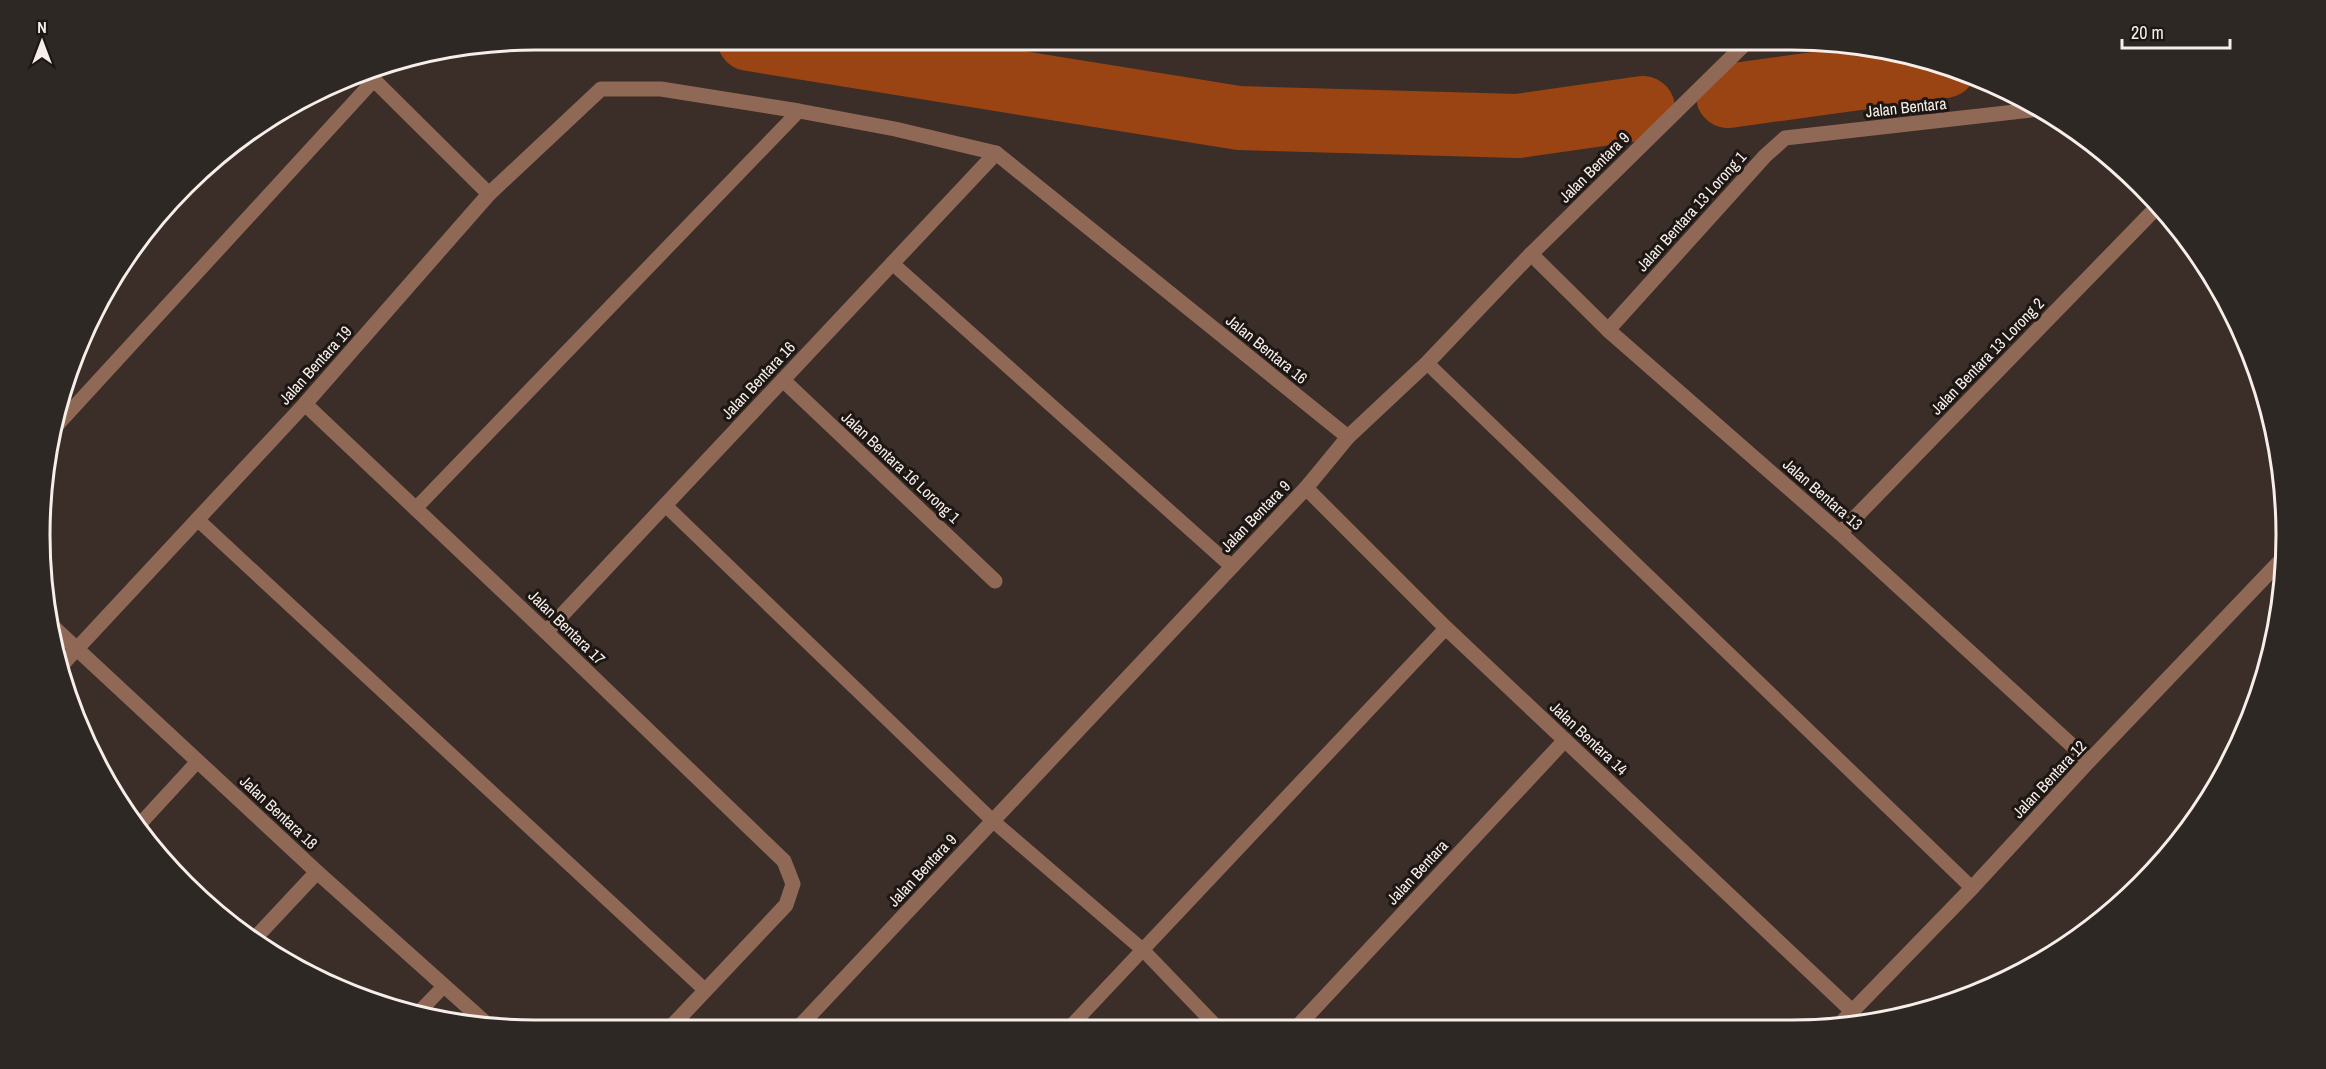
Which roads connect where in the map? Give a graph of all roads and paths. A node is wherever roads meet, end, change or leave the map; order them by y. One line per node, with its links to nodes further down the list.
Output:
1 (1739, 50): 11 (street, Jalan Bentara 9)
2 (372, 78): 9 (street)
3 (364, 80): 17 (lane)
4 (601, 88): 5 (street, Jalan Bentara 16); 9 (street, Jalan Bentara 19)
5 (799, 111): 8 (street, Jalan Bentara 16); 21 (lane)
6 (2027, 111): 7 (street, Jalan Bentara)
7 (1811, 135): 13 (street, Jalan Bentara 13 Lorong 1)
8 (996, 153): 12 (street, Jalan Bentara 16); 18 (street, Jalan Bentara 16)
9 (489, 194): 16 (street, Jalan Bentara 19)
10 (2153, 212): 23 (street, Jalan Bentara 13 Lorong 2)
11 (1531, 254): 13 (street, Jalan Bentara 13); 14 (street, Jalan Bentara 9)
12 (892, 263): 15 (street, Jalan Bentara 16); 24 (lane)
13 (1608, 330): 23 (street, Jalan Bentara 13)
14 (1427, 363): 18 (street, Jalan Bentara 9); 38 (lane)
15 (783, 380): 20 (street, Jalan Bentara 16); 26 (street, Jalan Bentara 16 Lorong 1)
16 (305, 404): 21 (street, Jalan Bentara 17); 22 (street, Jalan Bentara 19)
17 (64, 417)
18 (1348, 437): 19 (street, Jalan Bentara 9)
19 (1306, 488): 24 (street, Jalan Bentara 9); 27 (street, Jalan Bentara 14)
20 (665, 505): 28 (street, Jalan Bentara 16); 36 (lane)
21 (415, 509): 28 (street, Jalan Bentara 17)
22 (197, 519): 30 (street, Jalan Bentara 19); 42 (lane)
23 (1840, 533): 33 (street, Jalan Bentara 13)
24 (1231, 566): 36 (street, Jalan Bentara 9)
25 (2275, 567): 33 (street, Jalan Bentara 12)
26 (995, 581)
27 (1446, 628): 32 (street, Jalan Bentara 14); 40 (lane)
28 (546, 632): 42 (street, Jalan Bentara 17)
29 (60, 634): 30 (street, Jalan Bentara 18)
30 (76, 650): 31 (street, Jalan Bentara 19); 34 (street, Jalan Bentara 18)
31 (66, 660)
32 (1565, 740): 44 (street, Jalan Bentara 14); 51 (street, Jalan Bentara)
33 (2090, 761): 38 (street, Jalan Bentara 12)
34 (197, 762): 35 (lane); 37 (street, Jalan Bentara 18)
35 (143, 821)
36 (993, 821): 40 (lane); 48 (street, Jalan Bentara 9)
37 (317, 872): 39 (street); 41 (street, Jalan Bentara 18)
38 (1972, 888): 44 (street, Jalan Bentara 12)
39 (259, 934)
40 (1143, 950): 49 (lane); 50 (lane)
41 (444, 986): 43 (lane); 45 (street, Jalan Bentara 18)
42 (705, 990): 47 (street)
43 (424, 1006)
44 (1851, 1011): 46 (street, Jalan Bentara 12)
45 (477, 1016)
46 (1847, 1016)
47 (677, 1020)
48 (805, 1020)
49 (1077, 1020)
50 (1210, 1020)
51 (1303, 1020)

